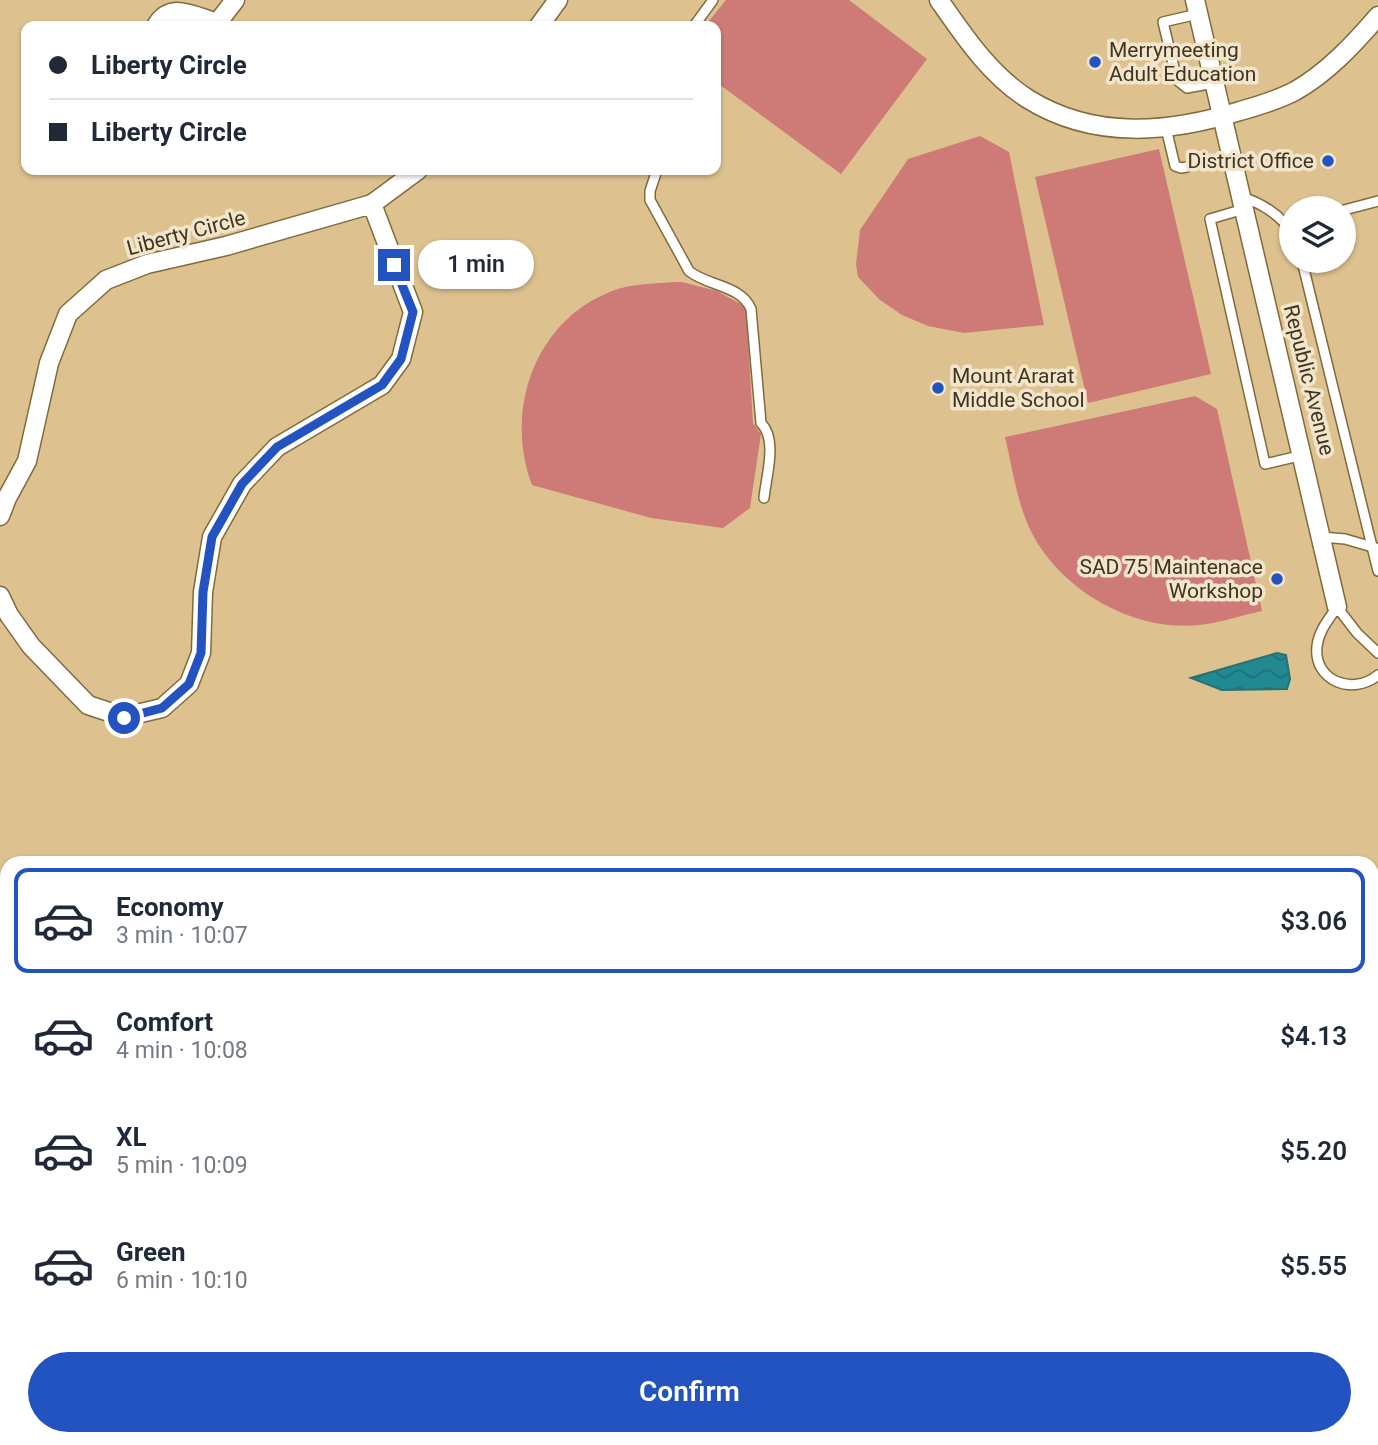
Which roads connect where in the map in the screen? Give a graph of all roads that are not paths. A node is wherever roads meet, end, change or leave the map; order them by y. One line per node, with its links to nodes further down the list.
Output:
1 (236, 0): 8 (street)
2 (558, 0): 9 (street)
3 (713, 0): 10 (lane)
4 (939, 0): 14 (street)
5 (1197, 7): 12 (street, Republic Avenue); 12 (lane)
6 (159, 21): 7 (street)
7 (210, 21)
8 (219, 21)
9 (543, 21)
10 (698, 21)
11 (1376, 23): 13 (street)
12 (1214, 83): 13 (street, Republic Avenue)
13 (1223, 117): 14 (street); 19 (street, Republic Avenue)
14 (1166, 128): 15 (lane)
15 (1186, 167)
16 (411, 175): 20 (street, Liberty Circle)
17 (655, 175): 25 (lane)
18 (1378, 201): 21 (lane)
19 (1243, 203): 22 (lane); 24 (street, Republic Avenue); 24 (lane)
20 (372, 204): 26 (street, Liberty Circle); 30 (street)
21 (1356, 207)
22 (1279, 219)
23 (1305, 273): 28 (lane)
24 (1303, 455): 27 (street, Republic Avenue)
25 (764, 498)
26 (0, 516)
27 (1322, 537): 28 (lane); 31 (street, Republic Avenue)
28 (1375, 548): 29 (lane)
29 (1378, 571)
30 (0, 596)
31 (1338, 607): 32 (lane); 33 (lane)
32 (1378, 653)
33 (1378, 676)

